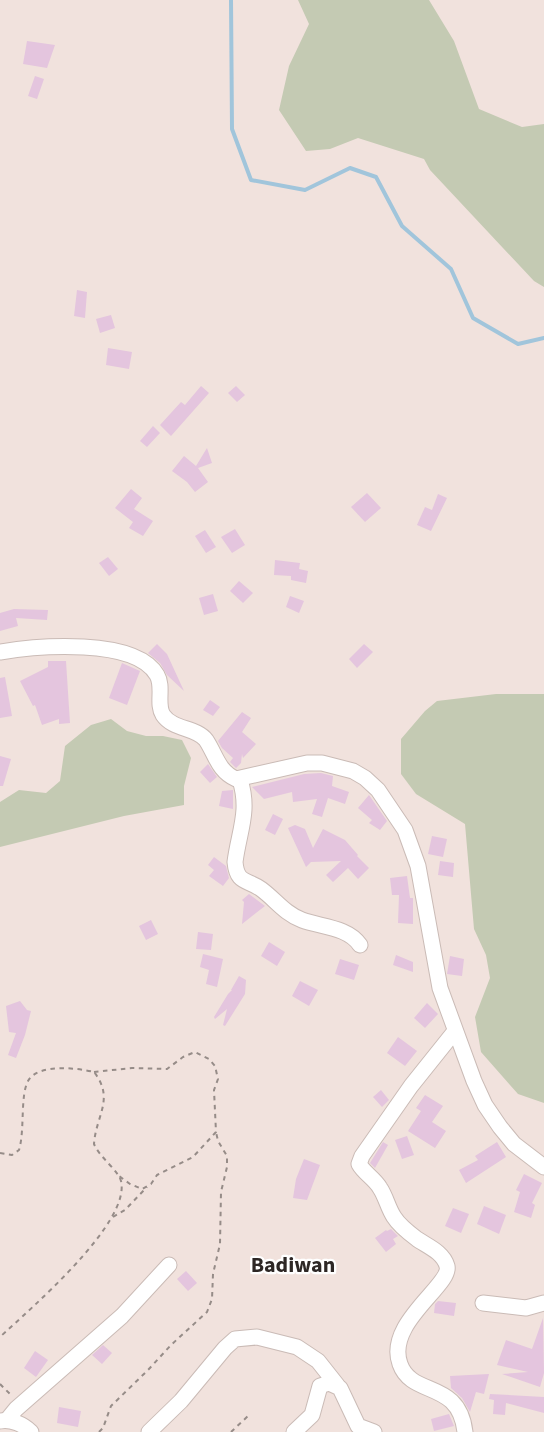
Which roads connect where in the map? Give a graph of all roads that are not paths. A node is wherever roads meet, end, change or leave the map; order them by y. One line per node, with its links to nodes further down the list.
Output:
1 (0, 652): 2 (street)
2 (240, 780): 3 (street); 4 (street)
3 (360, 945)
4 (455, 1031): 5 (street); 15 (street)
5 (544, 1167)
6 (169, 1265): 10 (street)
7 (544, 1302): 8 (street)
8 (483, 1303)
9 (337, 1385): 12 (street); 13 (street); 14 (street)
10 (3, 1420): 11 (street)
11 (31, 1432)
12 (149, 1432)
13 (294, 1432)
14 (374, 1432)
15 (465, 1432)

